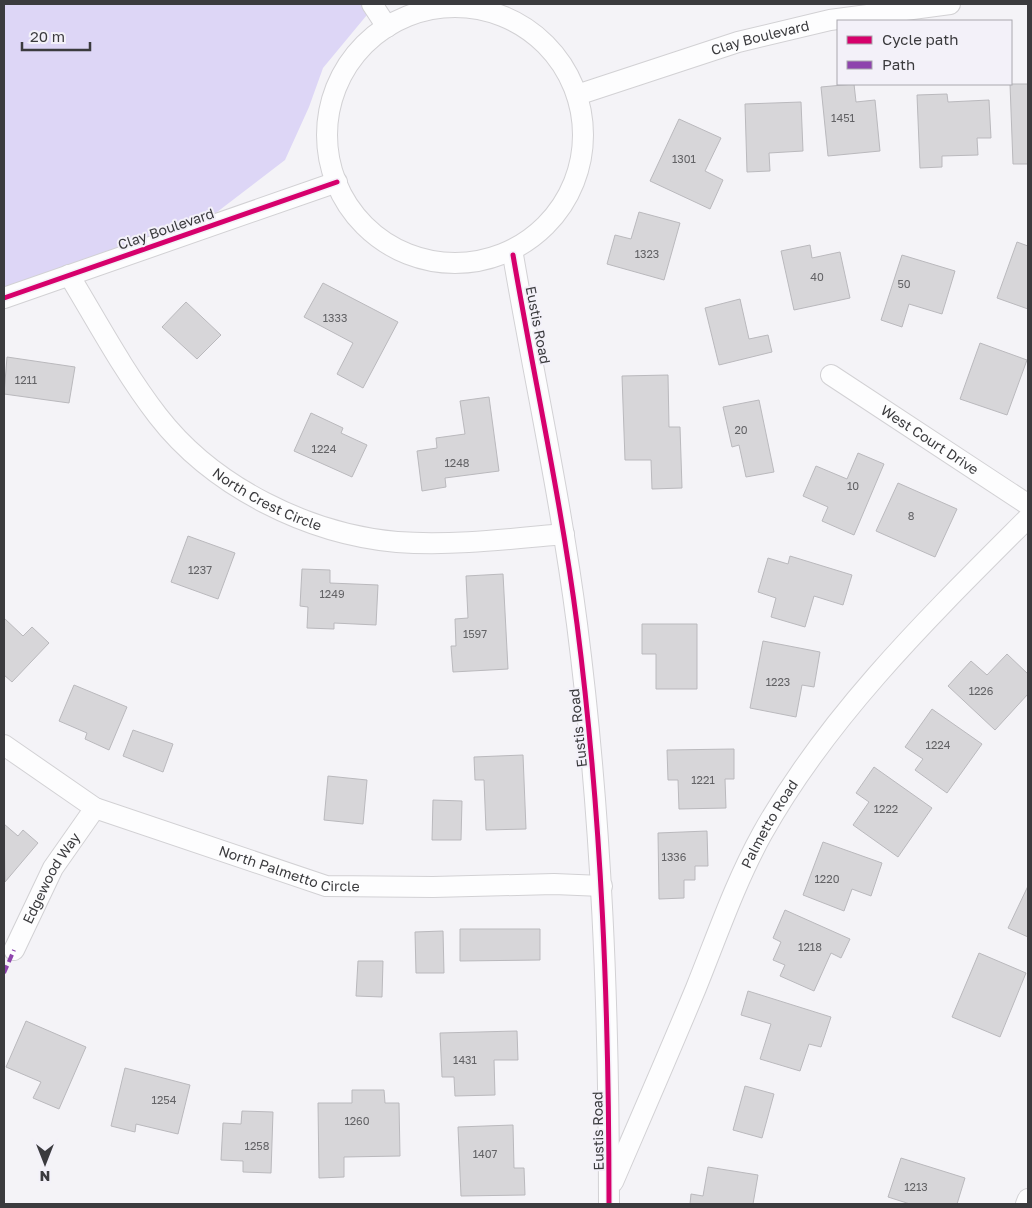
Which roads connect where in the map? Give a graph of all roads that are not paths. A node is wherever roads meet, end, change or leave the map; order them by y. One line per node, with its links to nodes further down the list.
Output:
1 (372, 4): 3 (street)
2 (950, 4): 4 (street, Clay Boulevard)
3 (387, 27): 4 (street); 5 (street)
4 (577, 95): 6 (street)
5 (336, 182): 6 (street); 7 (street, Clay Boulevard)
6 (513, 255): 11 (street, Eustis Road)
7 (69, 275): 8 (street, Clay Boulevard); 11 (street, North Crest Circle)
8 (4, 298)
9 (831, 375): 10 (street, West Court Drive)
10 (1028, 508): 16 (street, Palmetto Road)
11 (564, 534): 14 (street, Eustis Road)
12 (4, 745): 13 (street, North Palmetto Circle)
13 (95, 808): 14 (street, North Palmetto Circle); 15 (street, Edgewood Way)
14 (602, 886): 16 (street, Eustis Road)
15 (14, 950)
16 (609, 1198)
17 (1028, 1199): 18 (street)
18 (1026, 1204)

